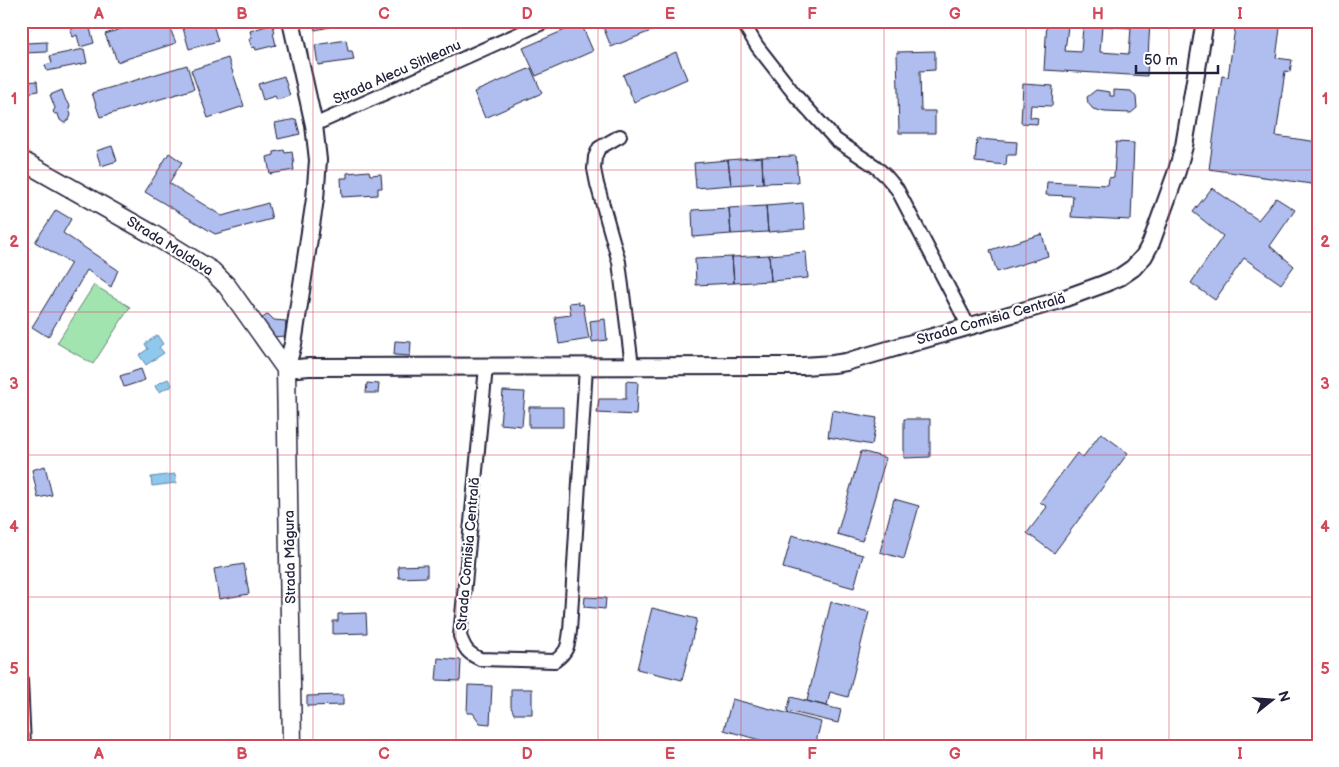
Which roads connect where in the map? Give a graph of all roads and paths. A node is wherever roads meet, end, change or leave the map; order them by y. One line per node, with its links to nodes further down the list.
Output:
1 (291, 21): 5 (street)
2 (547, 21): 5 (street, Strada Alecu Sihleanu)
3 (742, 21): 8 (street)
4 (1205, 21): 8 (street, Strada Comisia Centrală)
5 (314, 126): 12 (street)
6 (620, 136): 9 (street)
7 (21, 160): 12 (main road, Strada Moldova)
8 (969, 327): 9 (street, Strada Comisia Centrală)
9 (632, 366): 11 (street, Strada Comisia Centrală)
10 (486, 367): 11 (street, Strada Comisia Centrală); 11 (street, Strada Comisia Centrală); 12 (street, Strada Comisia Centrală)
11 (586, 367)
12 (286, 369): 15 (main road, Strada Măgura)
13 (21, 680): 14 (street)
14 (24, 746)
15 (292, 746)

